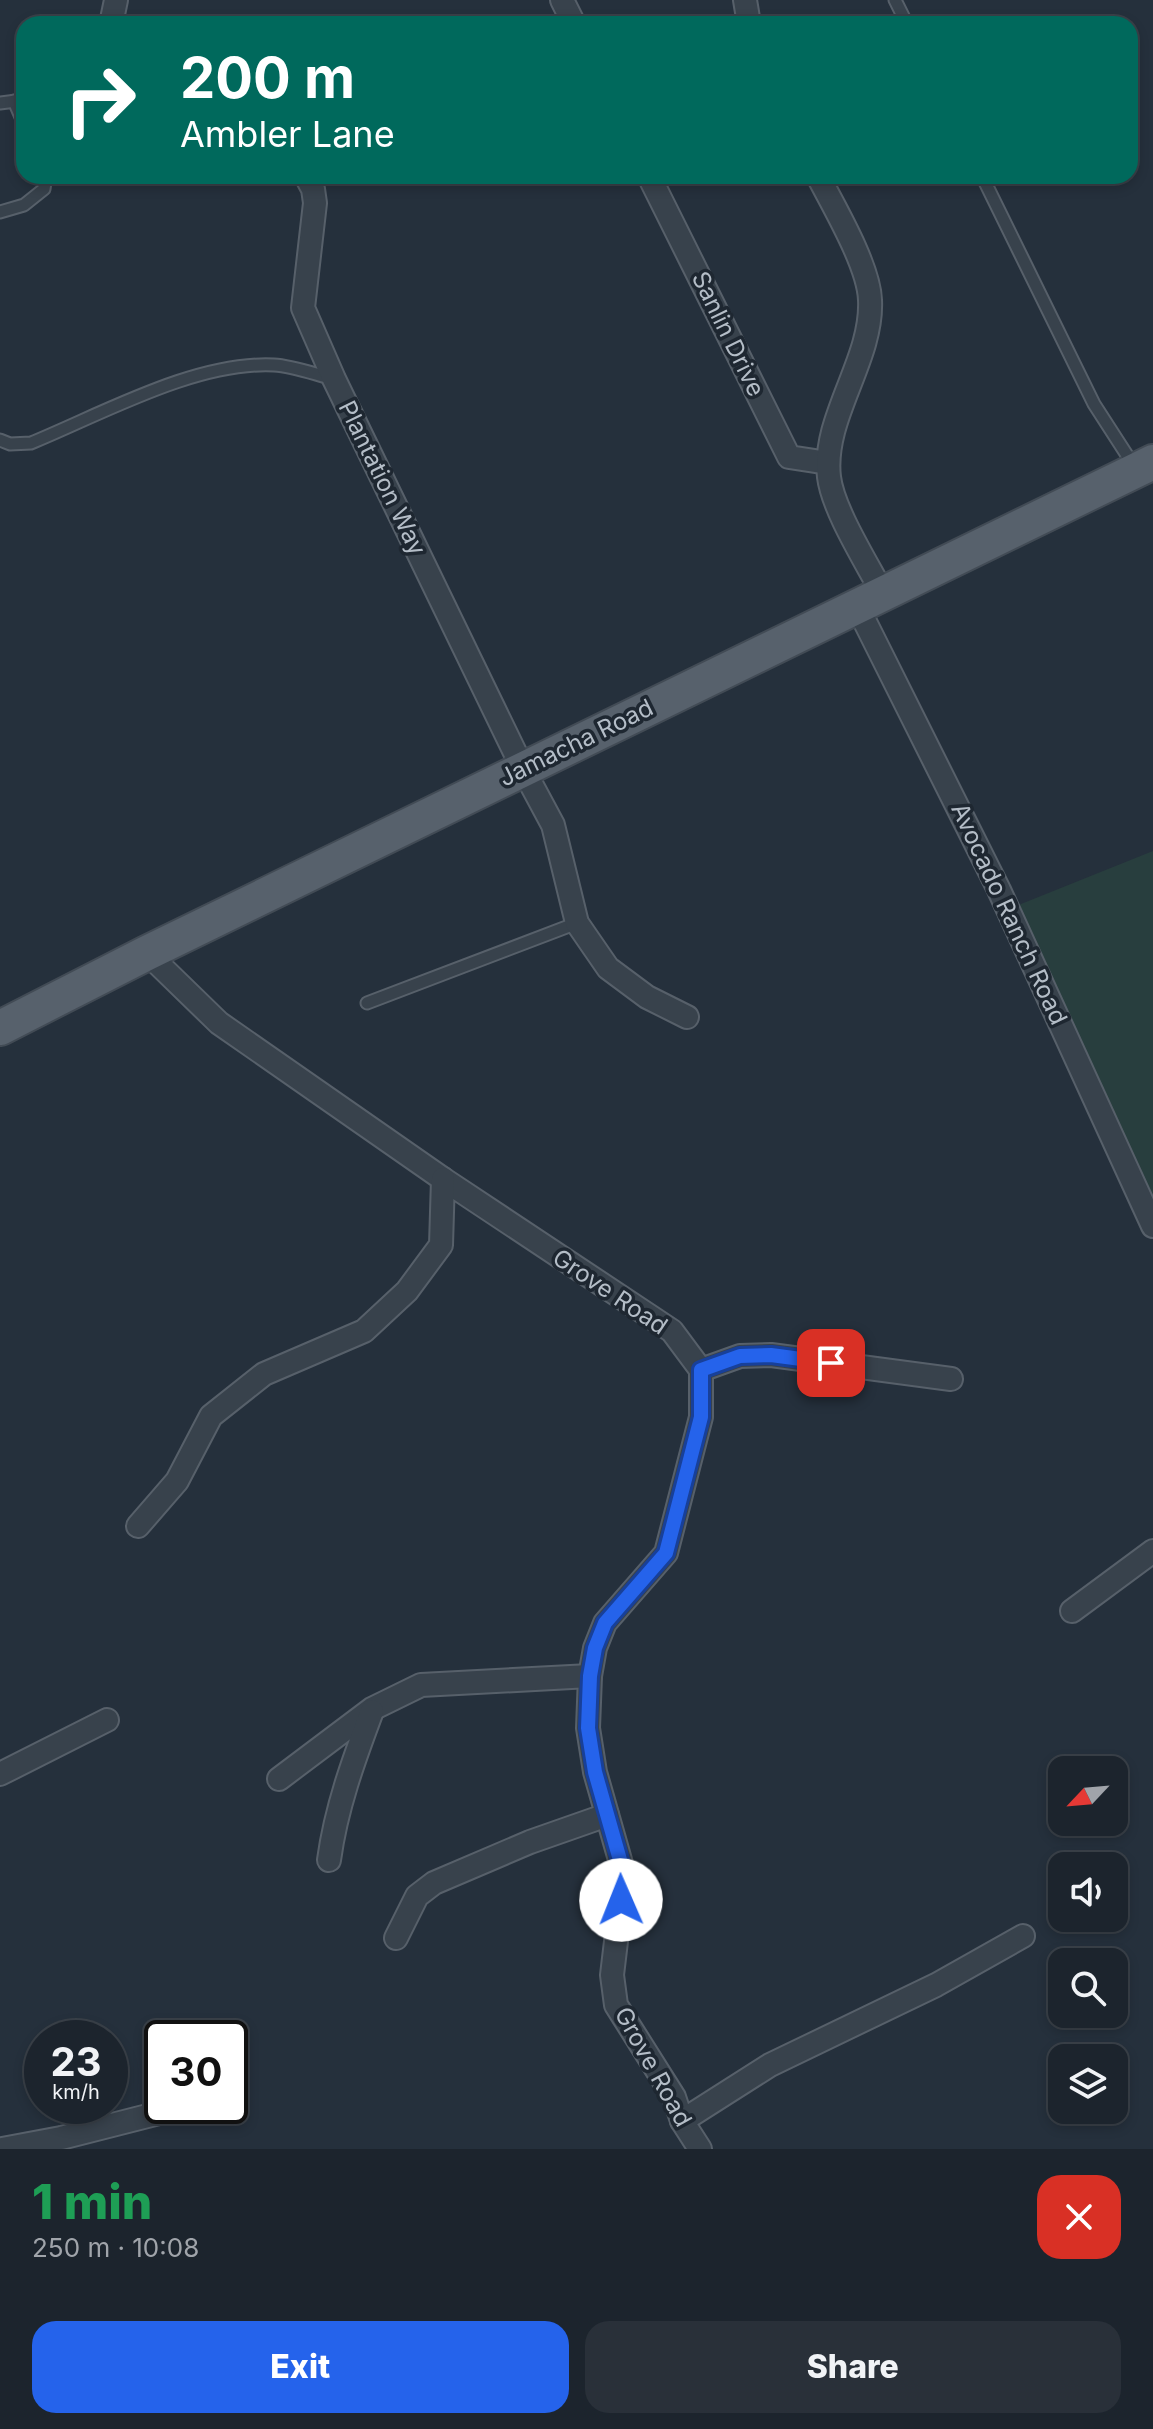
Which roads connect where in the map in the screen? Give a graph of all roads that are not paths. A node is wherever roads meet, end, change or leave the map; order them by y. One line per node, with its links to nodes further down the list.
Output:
1 (45, 184): 6 (lane)
2 (310, 184): 7 (street, Plantation Way)
3 (653, 184): 9 (street, Sanlin Drive)
4 (822, 184): 9 (street)
5 (986, 184): 10 (lane)
6 (0, 212)
7 (334, 379): 8 (lane); 12 (street, Plantation Way)
8 (0, 441)
9 (828, 463): 11 (street, Avocado Ranch Road)
10 (1145, 466): 11 (main road, Jamacha Road)
11 (870, 600): 12 (main road, Jamacha Road); 19 (street, Avocado Ranch Road)
12 (523, 769): 13 (street, Plantation Way); 14 (main road, Jamacha Road)
13 (577, 923): 15 (lane); 16 (street)
14 (147, 953): 17 (main road, Jamacha Road); 18 (street, Grove Road)
15 (367, 1003)
16 (687, 1017)
17 (9, 1024)
18 (443, 1179): 20 (street, Grove Road); 22 (street)
19 (1153, 1226)
20 (701, 1370): 21 (street); 25 (street, Grove Road)
21 (951, 1379)
22 (138, 1526)
23 (1153, 1551): 24 (street)
24 (1072, 1611)
25 (590, 1676): 26 (street); 30 (street, Grove Road)
26 (372, 1709): 29 (street); 31 (street)
27 (107, 1720): 28 (street)
28 (0, 1774)
29 (279, 1779)
30 (607, 1815): 33 (street); 35 (street, Grove Road)
31 (329, 1860)
32 (1023, 1936): 35 (street)
33 (396, 1938)
34 (144, 2117): 36 (street)
35 (682, 2121): 37 (street, Grove Road)
36 (2, 2149)
37 (700, 2149)

